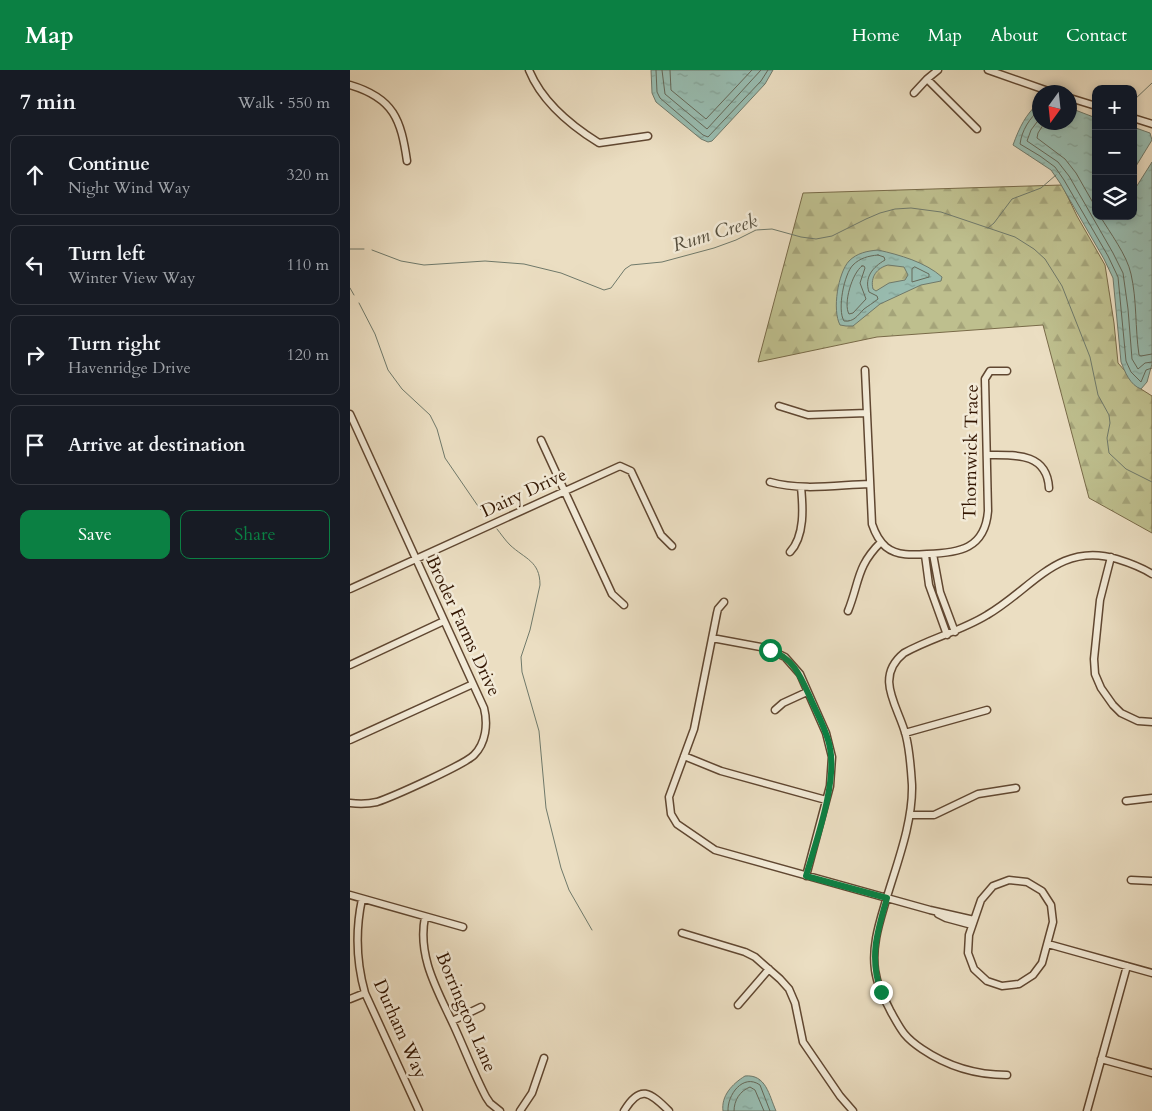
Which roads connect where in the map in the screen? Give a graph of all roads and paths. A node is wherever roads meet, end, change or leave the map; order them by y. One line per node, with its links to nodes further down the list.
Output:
1 (529, 70): 13 (street)
2 (938, 70): 4 (street)
3 (988, 70): 6 (street)
4 (927, 79): 7 (street); 12 (street)
5 (350, 85): 14 (street)
6 (1032, 85)
7 (914, 93)
8 (1077, 100): 9 (street)
9 (1092, 105)
10 (1137, 119): 11 (street)
11 (1152, 124)
12 (978, 130)
13 (648, 136)
14 (407, 161)
15 (865, 370): 18 (street)
16 (1007, 371): 21 (street, Thornwick Trace)
17 (779, 406): 18 (street)
18 (867, 413): 23 (street)
19 (350, 414): 33 (street, Broder Farms Drive)
20 (541, 440): 26 (street)
21 (987, 455): 25 (street); 31 (street, Thornwick Trace)
22 (770, 482): 24 (street)
23 (869, 484): 24 (street); 27 (street)
24 (802, 487): 29 (street)
25 (1049, 488)
26 (566, 491): 28 (street, Dairy Drive); 33 (street, Dairy Drive); 40 (street)
27 (881, 542): 30 (street, Thornwick Trace); 41 (street)
28 (672, 546)
29 (790, 552)
30 (925, 554): 31 (street, Thornwick Trace); 38 (street)
31 (933, 554): 37 (street)
32 (1111, 557): 34 (street); 43 (street); 51 (street)
33 (416, 559): 36 (street, Dairy Drive); 42 (street, Broder Farms Drive)
34 (1152, 574)
35 (350, 579): 36 (street)
36 (352, 588)
37 (940, 592): 38 (street); 43 (street)
38 (933, 596): 44 (street)
39 (724, 602): 45 (street)
40 (624, 606)
41 (848, 612)
42 (444, 622): 46 (street); 47 (street, Broder Farms Drive)
43 (955, 632): 44 (street)
44 (947, 635): 52 (street)
45 (712, 638): 48 (street); 54 (street)
46 (350, 665)
47 (473, 684): 53 (street); 59 (street, Broder Farms Drive)
48 (807, 692): 49 (street); 57 (street)
49 (775, 710)
50 (987, 710): 52 (street)
51 (1152, 722)
52 (905, 733): 60 (street)
53 (350, 740)
54 (684, 756): 57 (street); 61 (street)
55 (1016, 788): 60 (street)
56 (1152, 798): 58 (street)
57 (826, 800): 61 (street)
58 (1126, 801)
59 (350, 803)
60 (910, 815): 65 (street)
61 (806, 876): 65 (street)
62 (1130, 880): 63 (street)
63 (1152, 881)
64 (350, 895): 66 (street)
65 (887, 898): 68 (street); 83 (street)
66 (362, 899): 67 (street); 75 (street, Durham Way)
67 (424, 917): 69 (street); 79 (street, Borrington Lane)
68 (973, 923): 71 (street); 71 (street)
69 (463, 928)
70 (682, 933): 73 (street)
71 (1048, 944): 72 (street)
72 (1127, 966): 74 (street); 81 (street)
73 (769, 969): 77 (street); 89 (street)
74 (1152, 973)
75 (366, 994): 76 (street); 84 (street, Durham Way)
76 (350, 999)
77 (738, 1005)
78 (481, 1008): 79 (street)
79 (452, 1021): 85 (street, Borrington Lane)
80 (544, 1058): 86 (street)
81 (1101, 1059): 82 (street); 90 (street)
82 (1152, 1073)
83 (1007, 1075)
84 (419, 1111)
85 (500, 1111)
86 (520, 1111)
87 (624, 1111): 88 (street)
88 (669, 1111)
89 (853, 1111)
90 (1086, 1111)

